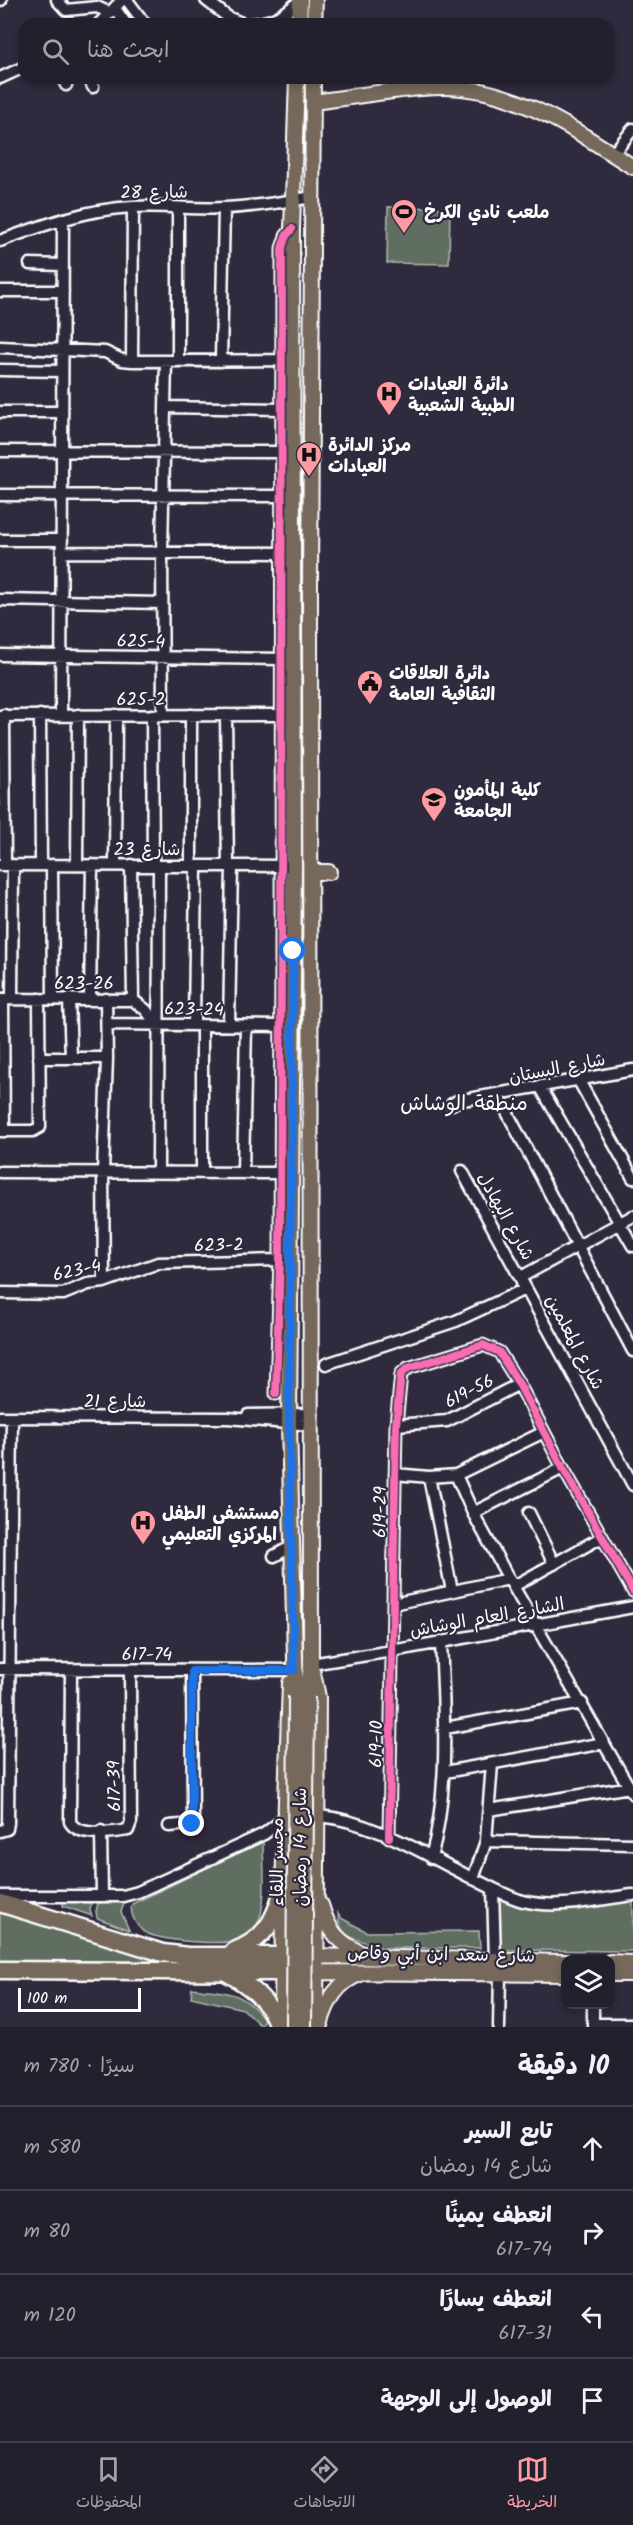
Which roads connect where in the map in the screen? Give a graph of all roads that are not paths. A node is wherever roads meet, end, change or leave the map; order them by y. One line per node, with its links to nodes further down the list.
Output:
1 (57, 0): 6 (street)
2 (127, 0): 8 (street)
3 (206, 0): 9 (street)
4 (300, 0): 10 (street); 11 (main road)
5 (315, 0): 12 (main road)
6 (115, 7): 7 (street)
7 (105, 18)
8 (140, 18)
9 (229, 18)
10 (276, 18)
11 (299, 18)
12 (314, 18)
13 (18, 70): 14 (street)
14 (0, 78)
15 (297, 84): 22 (main road, شارع 14 رمضان)
16 (313, 84): 17 (main road, شارع 14 رمضان)
17 (313, 102): 19 (main road); 21 (main road, شارع 14 رمضان)
18 (633, 129): 19 (street)
19 (613, 154): 20 (main road)
20 (633, 167)
21 (312, 197): 22 (street, شارع 28); 88 (main road, شارع 14 رمضان)
22 (294, 200): 25 (street, شارع 28); 27 (main road, شارع 14 رمضان)
23 (133, 207): 24 (street, شارع 28); 26 (street, شارع 28); 38 (street)
24 (178, 208): 25 (street, شارع 28); 40 (street)
25 (224, 208): 37 (street)
26 (63, 219): 28 (street, شارع 28); 30 (street)
27 (292, 229): 33 (main road, شارع 14 رمضان); 36 (street)
28 (0, 241)
29 (30, 264): 30 (street)
30 (63, 265): 32 (street)
31 (0, 291): 32 (street)
32 (63, 291): 35 (street)
33 (294, 332): 36 (main road); 77 (main road, شارع 14 رمضان)
34 (0, 348): 35 (street)
35 (62, 350): 38 (street); 42 (street)
36 (283, 354): 37 (street); 44 (street)
37 (221, 360): 40 (street)
38 (132, 361): 39 (street)
39 (166, 361): 40 (street); 43 (street)
40 (178, 361)
41 (0, 370): 42 (street)
42 (62, 371): 46 (street)
43 (165, 407): 44 (street); 49 (street)
44 (282, 409): 50 (street)
45 (0, 412): 46 (street)
46 (62, 412): 48 (street)
47 (0, 451): 48 (street)
48 (62, 451): 49 (street); 52 (street)
49 (164, 451): 50 (street); 53 (street)
50 (282, 452): 54 (street)
51 (0, 495): 52 (street)
52 (62, 495): 53 (street); 56 (street)
53 (163, 495): 54 (street); 57 (street)
54 (282, 496): 59 (street)
55 (0, 540): 56 (street)
56 (62, 540): 58 (street)
57 (162, 551): 58 (street); 59 (street); 62 (street)
58 (62, 552): 61 (street)
59 (282, 552): 66 (street)
60 (0, 600): 61 (street)
61 (62, 601): 62 (street); 64 (street)
62 (162, 603): 65 (street)
63 (0, 656): 64 (street, 625-4)
64 (61, 656): 65 (street, 625-4); 68 (street)
65 (162, 657): 66 (street, 625-4); 71 (street)
66 (282, 659): 74 (street)
67 (40, 715): 68 (street, 625-2); 75 (street, 625-2); 79 (street)
68 (61, 715): 69 (street, 625-2)
69 (78, 715): 70 (street, 625-2); 80 (street)
70 (116, 715): 71 (street, 625-2); 82 (street)
71 (158, 715): 72 (street, 625-2); 84 (street)
72 (191, 715): 73 (street, 625-2); 85 (street)
73 (226, 715): 74 (street, 625-2); 86 (street)
74 (282, 715): 76 (street)
75 (2, 716): 78 (street)
76 (282, 775): 77 (main road); 87 (street)
77 (294, 796): 87 (main road, شارع 14 رمضان)
78 (6, 865): 79 (street, شارع 23); 91 (street)
79 (46, 865): 80 (street, شارع 23); 93 (street)
80 (77, 865): 81 (street, شارع 23)
81 (92, 866): 82 (street, شارع 23); 95 (street)
82 (115, 866): 83 (street, شارع 23)
83 (131, 866): 84 (street, شارع 23); 97 (street)
84 (156, 866): 85 (street, شارع 23); 99 (street)
85 (193, 866): 86 (street, شارع 23); 100 (street)
86 (230, 866): 87 (street, شارع 23); 101 (street)
87 (288, 866): 90 (main road, شارع 14 رمضان)
88 (311, 872): 89 (main road); 138 (main road, شارع 14 رمضان)
89 (329, 872)
90 (287, 952): 103 (street); 131 (main road, شارع 14 رمضان)
91 (5, 999): 92 (street, 623-26); 112 (street)
92 (39, 999): 93 (street, 623-26); 104 (street)
93 (53, 999): 94 (street, 623-26)
94 (69, 999): 95 (street, 623-26); 105 (street)
95 (90, 999): 96 (street, 623-26)
96 (106, 999): 97 (street, 623-26); 98 (street)
97 (133, 1000): 99 (street, 623-26)
98 (107, 1024): 99 (street, 623-24); 106 (street)
99 (157, 1025): 100 (street, 623-24); 116 (street)
100 (198, 1025): 101 (street, 623-24); 117 (street)
101 (229, 1026): 102 (street, 623-24)
102 (246, 1026): 103 (street, 623-24); 118 (street)
103 (281, 1026): 119 (street)
104 (39, 1058): 105 (street); 112 (street)
105 (70, 1058): 106 (street)
106 (107, 1058): 115 (street)
107 (633, 1070): 108 (street, شارع البستان)
108 (579, 1081): 109 (street, شارع البستان); 120 (street)
109 (541, 1088): 110 (street, شارع البستان); 122 (street)
110 (498, 1095): 111 (street, شارع البستان); 124 (street)
111 (452, 1104)
112 (2, 1131)
113 (462, 1171): 127 (street, شارع البهادل)
114 (0, 1172): 115 (street)
115 (103, 1173): 116 (street); 128 (street)
116 (158, 1173): 117 (street)
117 (202, 1173): 118 (street)
118 (243, 1173): 119 (street)
119 (280, 1173): 125 (street)
120 (633, 1178)
121 (633, 1216): 122 (street)
122 (620, 1223): 123 (street); 124 (street)
123 (633, 1246)
124 (578, 1247): 127 (street); 132 (street)
125 (280, 1260): 126 (street, 623-2); 130 (street)
126 (158, 1263): 128 (street, 623-4)
127 (521, 1277): 133 (street); 145 (street, شارع المعلمين)
128 (104, 1282): 129 (street, 623-4)
129 (0, 1293)
130 (279, 1307): 131 (main road); 135 (street)
131 (291, 1322): 137 (main road, شارع 14 رمضان)
132 (633, 1351)
133 (326, 1364)
134 (519, 1384): 139 (street, 619-56); 139 (street, 619-29); 140 (street)
135 (276, 1394)
136 (6, 1418): 137 (street, شارع 21); 161 (street)
137 (290, 1418): 138 (street, شارع 21); 149 (main road, شارع 14 رمضان)
138 (311, 1419): 160 (main road, شارع 14 رمضان)
139 (396, 1425): 142 (street, 619-29)
140 (544, 1431): 141 (street); 143 (street)
141 (563, 1468): 146 (street); 148 (street)
142 (395, 1474): 144 (street); 155 (street, 619-29)
143 (456, 1475): 144 (street); 146 (street)
144 (429, 1477): 153 (street)
145 (633, 1485)
146 (473, 1513): 152 (street)
147 (529, 1513): 151 (street)
148 (602, 1537): 151 (street); 154 (street)
149 (291, 1547): 150 (street); 163 (main road, شارع 14 رمضان)
150 (274, 1556)
151 (554, 1564): 152 (street)
152 (512, 1583): 153 (street); 157 (street)
153 (452, 1591): 155 (street)
154 (633, 1591)
155 (393, 1604): 159 (street, 619-29)
156 (633, 1607): 157 (street, الشارع العام الوشاش)
157 (537, 1625): 158 (street, الشارع العام الوشاش); 167 (street)
158 (441, 1641): 159 (street, الشارع العام الوشاش); 168 (street)
159 (392, 1652): 160 (street, الشارع العام الوشاش); 179 (street, 619-10)
160 (311, 1666): 166 (main road, شارع 14 رمضان); 174 (main road, شارع 14 رمضان)
161 (5, 1670): 162 (street, 617-74); 177 (street)
162 (71, 1670): 164 (street, 617-74); 178 (street, 617-39)
163 (294, 1670): 165 (street, 617-74); 166 (main road, شارع 14 رمضان); 175 (main road, شارع 14 رمضان)
164 (130, 1671): 165 (street, 617-74); 178 (street, 617-39)
165 (192, 1671): 176 (street)
166 (302, 1696): 206 (main road, مجسر اللقاء, bridge); 207 (main road, مجسر اللقاء, bridge)
167 (582, 1703): 168 (street); 169 (street)
168 (445, 1728): 171 (street)
169 (604, 1743): 170 (street); 172 (street)
170 (492, 1764): 171 (street); 173 (street)
171 (445, 1772): 182 (street)
172 (631, 1790): 173 (street)
173 (489, 1810): 180 (street)
174 (319, 1815): 179 (street); 186 (main road, شارع 14 رمضان)
175 (285, 1818): 184 (main road, شارع 14 رمضان); 189 (street)
176 (169, 1826)
177 (0, 1831)
178 (101, 1831): 189 (street)
179 (389, 1837): 182 (street)
180 (486, 1841): 181 (street); 183 (street)
181 (633, 1844)
182 (431, 1858): 183 (street)
183 (473, 1879): 185 (street)
184 (283, 1889): 195 (highway); 196 (main road, شارع 14 رمضان)
185 (493, 1889): 187 (street); 198 (street)
186 (318, 1890): 191 (main road, شارع 14 رمضان); 197 (main road)
187 (633, 1895)
188 (0, 1896): 189 (street)
189 (102, 1896)
190 (0, 1903): 195 (highway)
191 (314, 1956): 197 (main road, شارع سعد ابن أبي وقاص); 200 (main road, شارع 14 رمضان)
192 (561, 1962): 198 (main road, شارع سعد ابن أبي وقاص)
193 (615, 1962): 194 (main road)
194 (633, 1962)
195 (224, 1963): 196 (highway); 199 (highway); 206 (highway)
196 (286, 1964): 206 (main road, شارع 14 رمضان)
197 (370, 1964): 198 (main road, شارع سعد ابن أبي وقاص); 200 (main road, شارع سعد ابن أبي وقاص); 207 (main road)
198 (497, 1967): 201 (main road, شارع سعد ابن أبي وقاص); 209 (street)
199 (0, 1970)
200 (314, 1972): 207 (main road, شارع 14 رمضان)
201 (561, 1973)
202 (615, 1974): 203 (main road)
203 (633, 1974)
204 (593, 2009): 208 (street)
205 (633, 2024): 208 (street)
206 (285, 2026)
207 (313, 2026)
208 (593, 2026)
209 (499, 2027)

